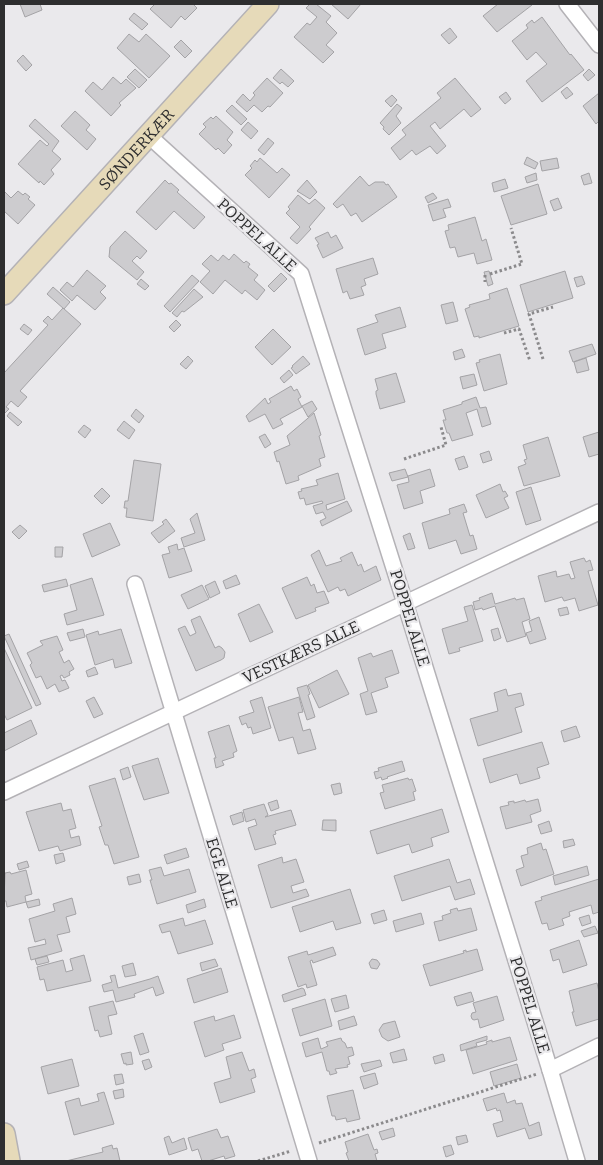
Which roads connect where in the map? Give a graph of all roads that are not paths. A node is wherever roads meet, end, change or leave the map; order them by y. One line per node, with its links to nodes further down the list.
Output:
1 (268, 4): 4 (street, SØNDERKÆR)
2 (567, 4): 3 (street)
3 (599, 45)
4 (148, 136): 5 (street, SØNDERKÆR); 8 (street, POPPEL ALLE)
5 (4, 294)
6 (599, 512): 8 (street, VESTKÆRS ALLE)
7 (135, 584): 9 (street, EGE ALLE)
8 (405, 603): 9 (street, VESTKÆRS ALLE); 12 (street, POPPEL ALLE)
9 (173, 712): 10 (street, VESTKÆRS ALLE); 14 (street, EGE ALLE)
10 (4, 792)
11 (599, 1046): 12 (street)
12 (550, 1070): 16 (street, POPPEL ALLE)
13 (4, 1134): 15 (street)
14 (307, 1154)
15 (9, 1161)
16 (576, 1161)

